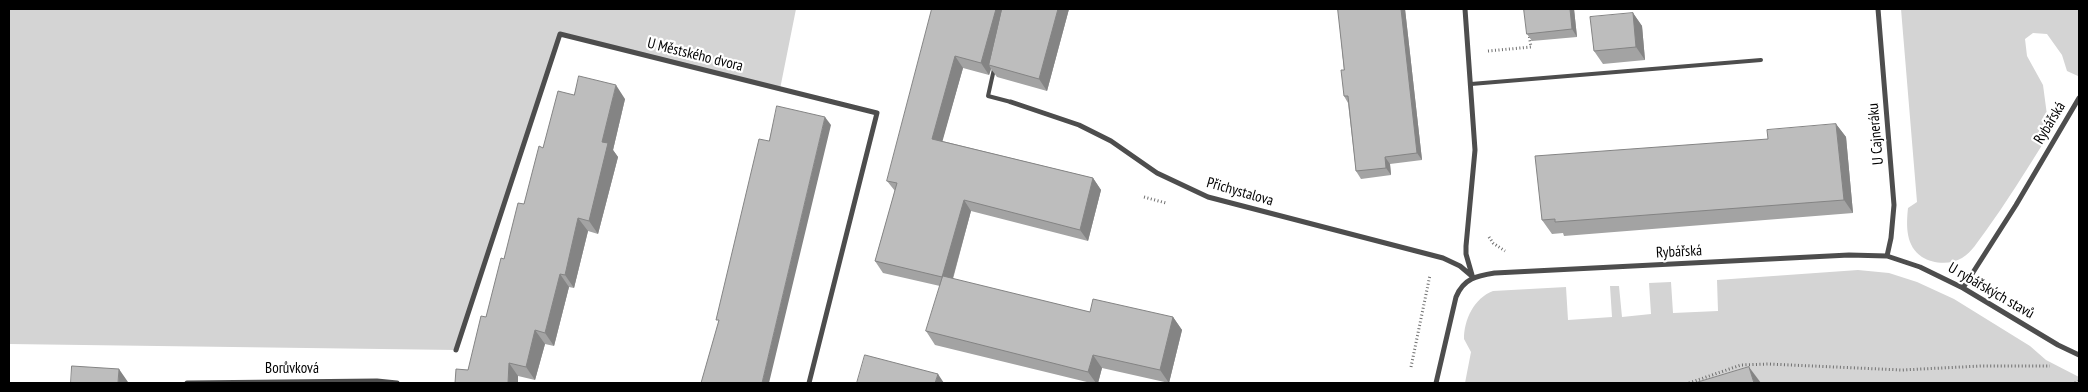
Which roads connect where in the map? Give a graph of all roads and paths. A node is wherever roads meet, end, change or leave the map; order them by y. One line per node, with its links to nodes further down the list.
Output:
1 (1465, 9): 7 (street)
2 (1878, 9): 14 (street, U Cajneráku)
3 (1529, 28): 4 (path)
4 (1486, 51)
5 (1761, 60): 7 (lane)
6 (995, 67): 9 (lane)
7 (1471, 84): 16 (street)
8 (2079, 98): 17 (street, Rybářská)
9 (1011, 102): 16 (street, Přichystalova)
10 (1144, 197): 11 (path)
11 (1172, 204)
12 (1486, 232): 13 (path)
13 (1510, 252)
14 (1887, 256): 16 (street, Rybářská); 17 (street, U rybářských stavů)
15 (1424, 269): 21 (path)
16 (1473, 277): 26 (street)
17 (1963, 288): 19 (street, U rybářských stavů)
18 (456, 350): 25 (street, U Městského dvora)
19 (2079, 355)
20 (2057, 364): 27 (path)
21 (1411, 367)
22 (2079, 380): 28 (path)
23 (187, 383): 24 (street, Borůvková)
24 (397, 383)
25 (809, 383)
26 (1436, 383)
27 (1689, 383)
28 (2075, 383)

